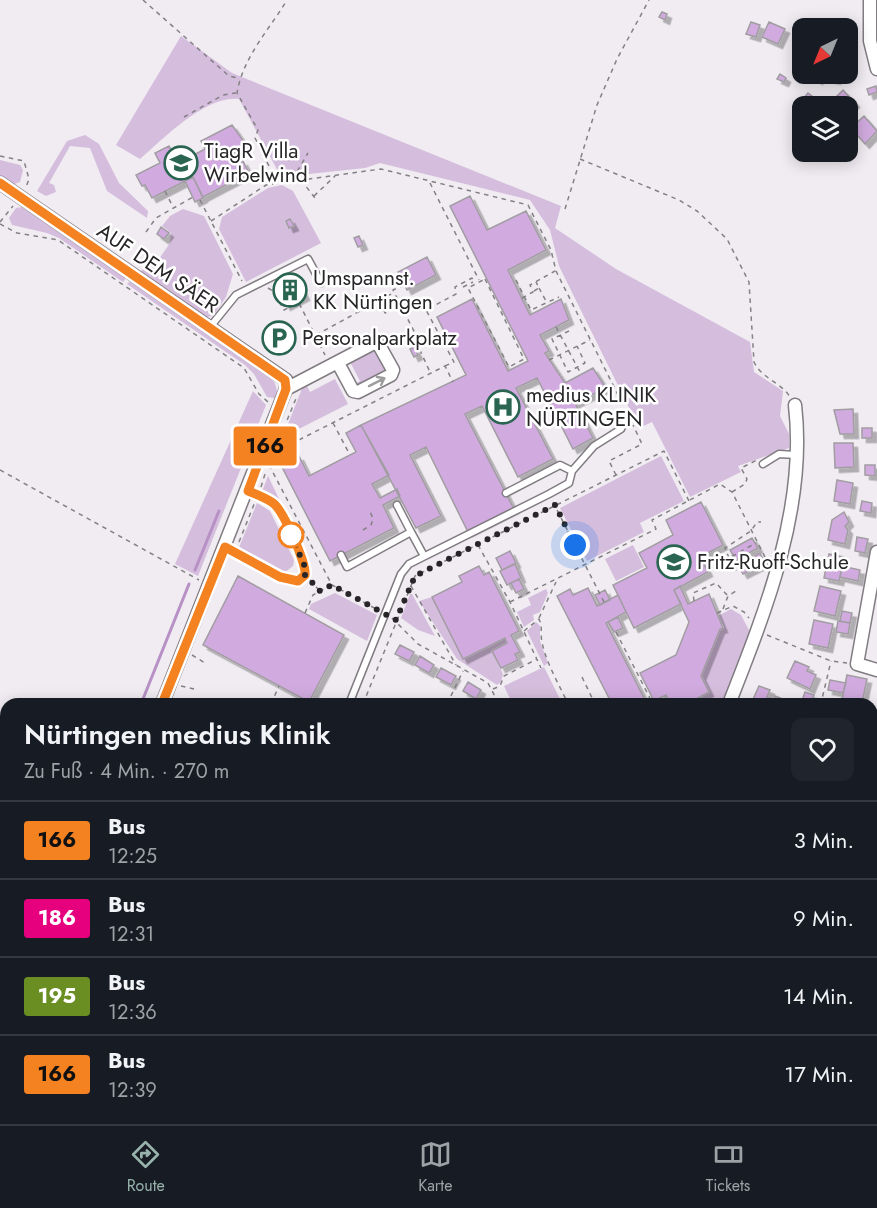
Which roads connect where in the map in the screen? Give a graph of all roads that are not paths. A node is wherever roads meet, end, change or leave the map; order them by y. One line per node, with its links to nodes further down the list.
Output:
1 (870, 0): 2 (street)
2 (877, 69)
3 (0, 183): 5 (street, AUF DEM SÄER)
4 (321, 283): 5 (lane)
5 (210, 327): 7 (street, AUF DEM SÄER)
6 (335, 364): 6 (street, one-way to 6); 7 (street)
7 (286, 389): 13 (street)
8 (795, 405): 10 (street)
9 (627, 414): 12 (lane)
10 (797, 455): 11 (lane); 24 (street)
11 (763, 464)
12 (572, 471): 14 (lane); 20 (lane)
13 (248, 491): 17 (street); 17 (lane)
14 (506, 493)
15 (397, 505): 16 (lane)
16 (411, 532): 19 (lane); 20 (lane)
17 (225, 547): 22 (street)
18 (877, 552): 21 (street)
19 (341, 555)
20 (424, 556): 23 (lane)
21 (877, 670)
22 (164, 698)
23 (351, 698)
24 (731, 698)

